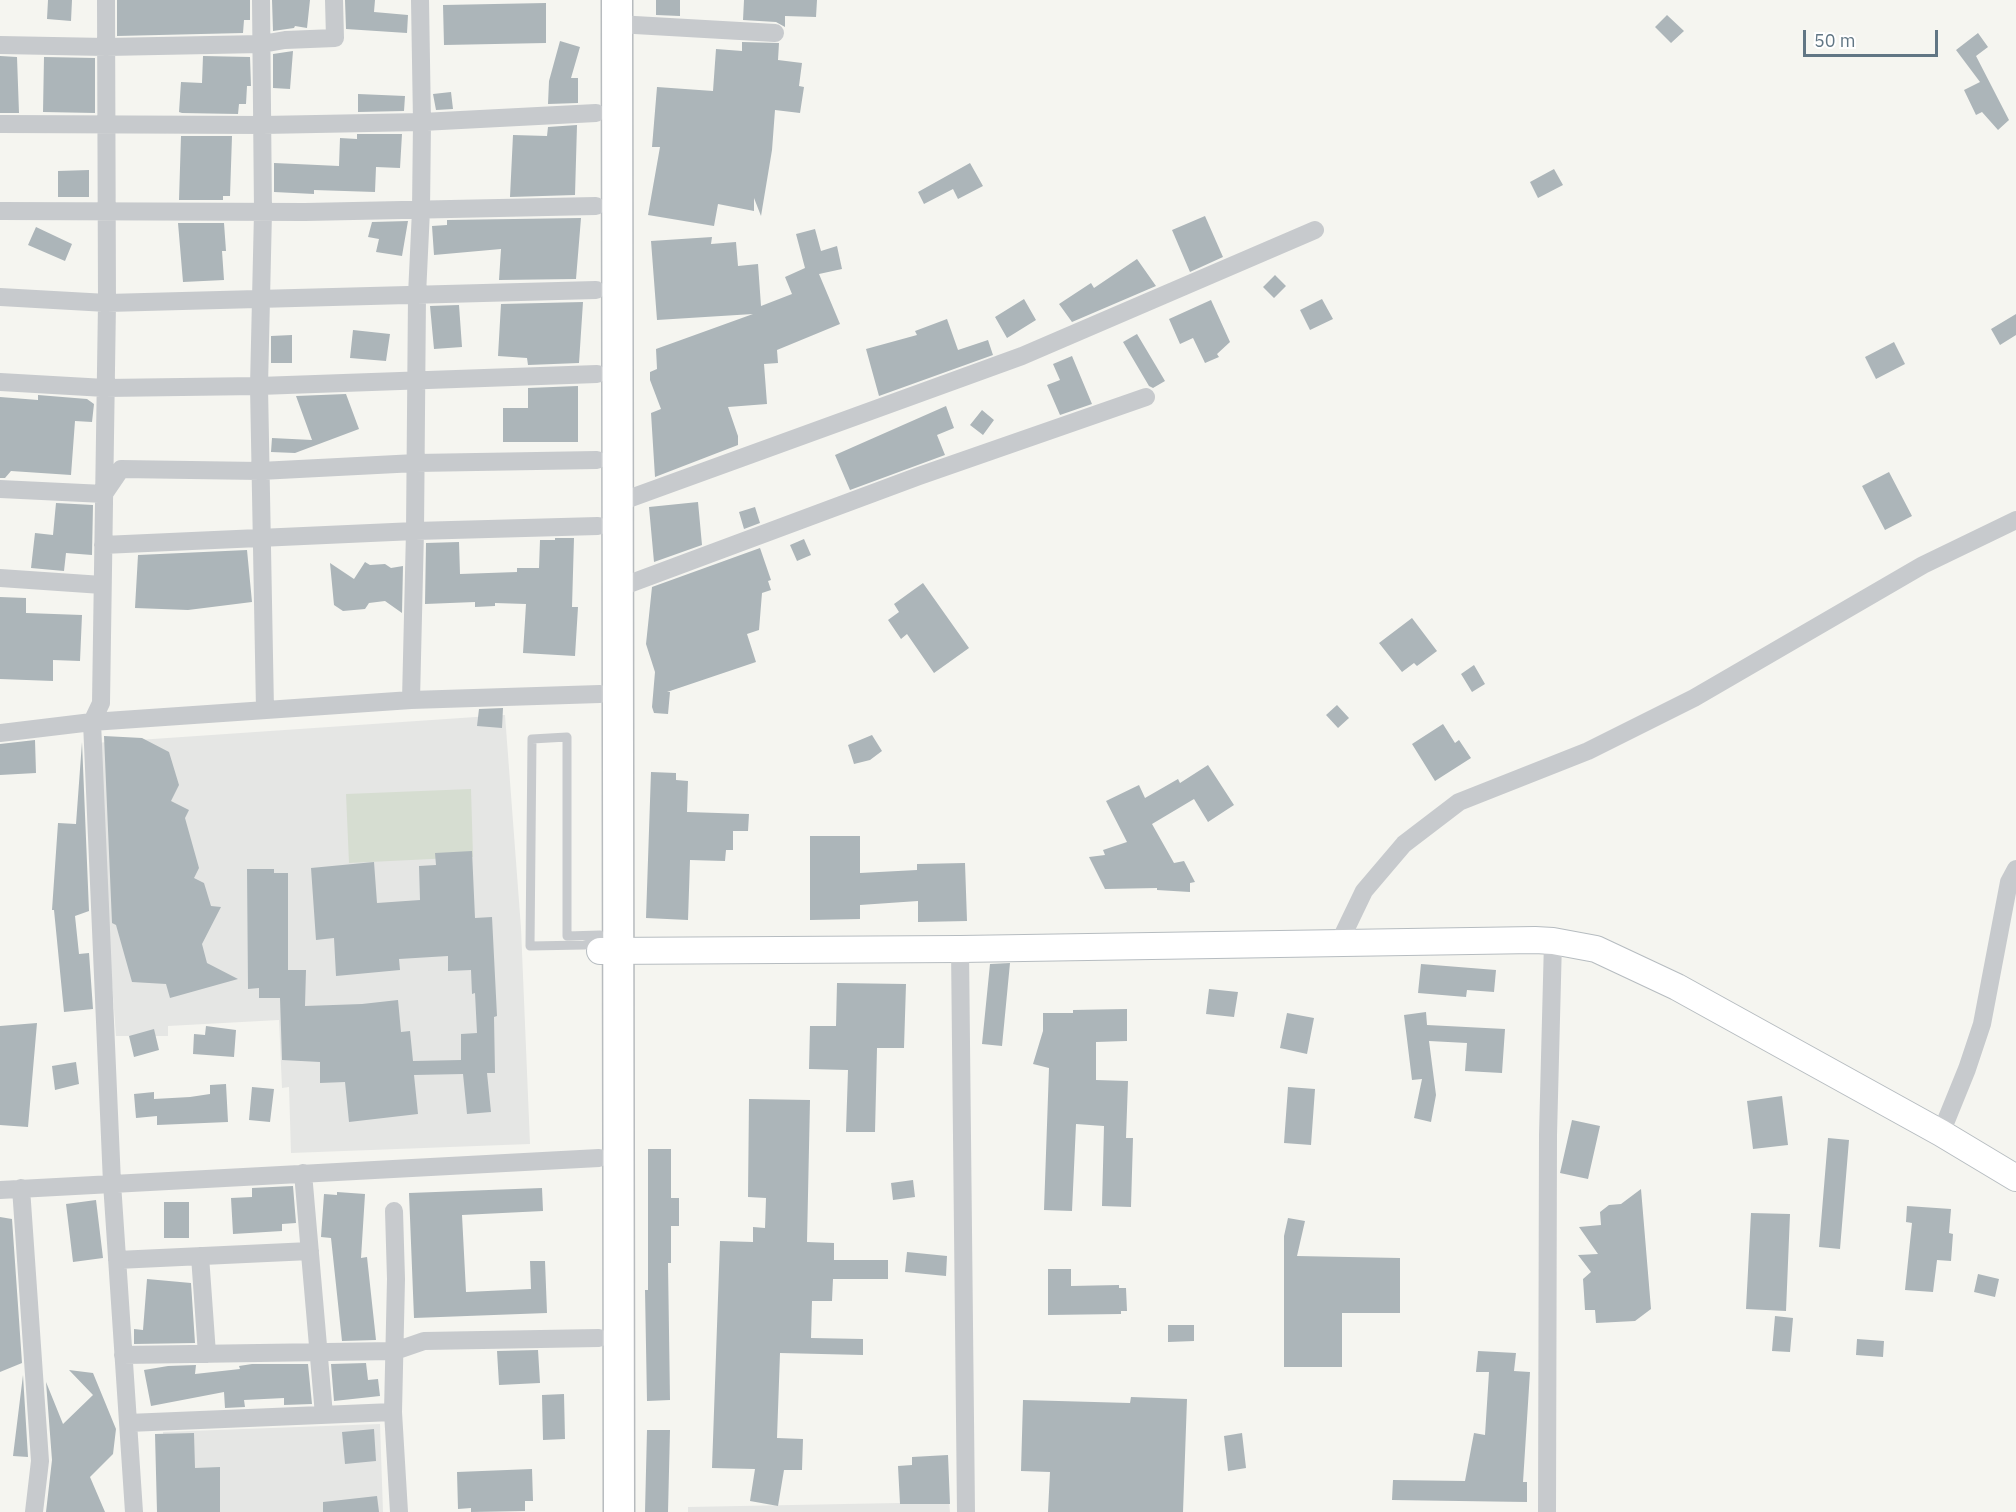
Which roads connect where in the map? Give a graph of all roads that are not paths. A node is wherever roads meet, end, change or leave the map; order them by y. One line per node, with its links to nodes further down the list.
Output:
1 (106, 0): 10 (street)
2 (261, 0): 8 (street)
3 (334, 0): 8 (street)
4 (420, 0): 12 (street)
5 (597, 0): 11 (main road)
6 (617, 12): 7 (street); 38 (main road)
7 (775, 33)
8 (261, 44): 10 (street); 15 (street)
9 (0, 45): 10 (street)
10 (106, 47): 14 (street)
11 (596, 113): 12 (street); 16 (main road)
12 (422, 122): 15 (street); 17 (street)
13 (0, 124): 14 (street)
14 (106, 125): 15 (street); 19 (street)
15 (262, 125): 20 (street)
16 (596, 206): 17 (street); 22 (main road)
17 (421, 210): 20 (street); 23 (street)
18 (0, 211): 19 (street)
19 (106, 211): 20 (street); 26 (street)
20 (263, 212): 25 (street)
21 (1315, 230): 38 (street)
22 (596, 290): 23 (street); 27 (main road)
23 (417, 294): 25 (street); 28 (street)
24 (0, 297): 26 (street)
25 (261, 298): 26 (street); 30 (street)
26 (106, 303): 31 (street)
27 (597, 374): 28 (street); 33 (main road)
28 (417, 380): 30 (street); 34 (street)
29 (0, 382): 31 (street)
30 (259, 386): 31 (street); 35 (street)
31 (105, 388): 37 (street)
32 (1146, 397): 46 (street)
33 (597, 460): 34 (street); 40 (main road)
34 (416, 464): 35 (street); 41 (street)
35 (260, 471): 37 (street); 42 (street)
36 (0, 489): 37 (street)
37 (104, 495): 43 (street)
38 (617, 503): 46 (main road)
39 (2016, 520): 54 (street)
40 (598, 526): 41 (street); 47 (main road)
41 (415, 531): 42 (street); 48 (street)
42 (261, 539): 43 (street); 49 (street)
43 (103, 545): 45 (street)
44 (0, 578): 45 (street)
45 (102, 585): 50 (street)
46 (618, 588): 55 (main road)
47 (600, 694): 48 (street); 55 (main road)
48 (411, 700): 49 (street)
49 (265, 710): 50 (street)
50 (92, 722): 51 (street); 61 (street)
51 (0, 734)
52 (2016, 869): 57 (street)
53 (1553, 942): 54 (street); 57 (street); 82 (street)
54 (1339, 943): 56 (street)
55 (604, 945): 55 (lane); 56 (street); 58 (main road); 80 (main road)
56 (960, 949): 81 (street)
57 (1941, 1133): 60 (street)
58 (600, 1158): 59 (street); 68 (main road)
59 (303, 1173): 61 (street); 65 (street)
60 (2016, 1178)
61 (112, 1183): 62 (street); 67 (street)
62 (21, 1188): 63 (street); 76 (street)
63 (0, 1190)
64 (394, 1211): 69 (street)
65 (310, 1251): 66 (street); 70 (street)
66 (200, 1256): 67 (street); 71 (street)
67 (117, 1260): 72 (street)
68 (599, 1338): 69 (street); 79 (main road)
69 (395, 1351): 70 (street); 73 (street)
70 (318, 1352): 71 (street); 74 (street)
71 (207, 1354): 72 (street)
72 (123, 1355): 75 (street)
73 (393, 1412): 74 (street); 78 (street)
74 (324, 1415): 75 (street)
75 (128, 1423): 77 (street)
76 (34, 1512)
77 (134, 1512)
78 (399, 1512)
79 (599, 1512)
80 (619, 1512)
81 (966, 1512)
82 (1547, 1512)

